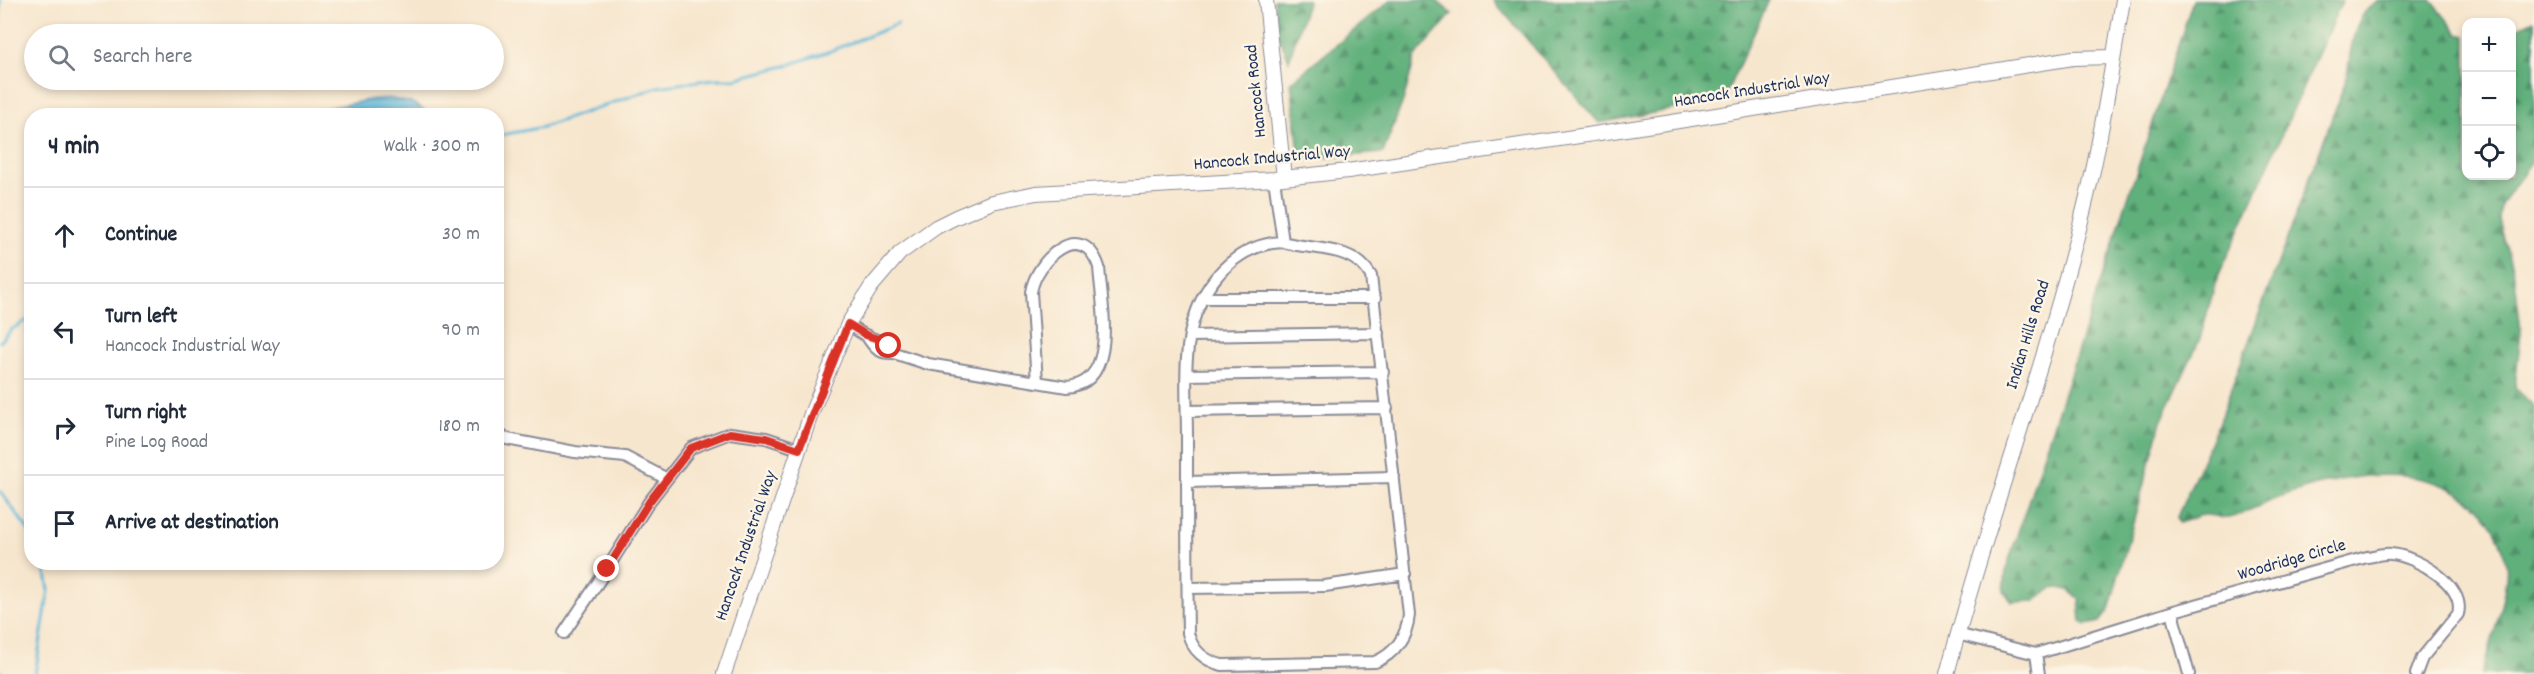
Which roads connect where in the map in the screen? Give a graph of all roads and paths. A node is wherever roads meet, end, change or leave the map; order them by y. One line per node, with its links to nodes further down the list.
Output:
1 (1266, 0): 4 (street, Hancock Road)
2 (2122, 0): 3 (street, Indian Hills Road)
3 (2113, 57): 4 (street, Hancock Industrial Way); 25 (street, Indian Hills Road)
4 (1279, 178): 5 (street); 8 (street, Hancock Industrial Way)
5 (1283, 242): 6 (street); 7 (street)
6 (1203, 298): 7 (street); 10 (street)
7 (1375, 298): 9 (street)
8 (848, 324): 13 (street); 17 (street, Hancock Industrial Way)
9 (1378, 333): 10 (street); 11 (street)
10 (1191, 336): 12 (street)
11 (1383, 372): 12 (street); 14 (street)
12 (1187, 375): 15 (street)
13 (1036, 382): 13 (street)
14 (1387, 408): 15 (street); 18 (street)
15 (1187, 411): 20 (street)
16 (504, 437): 19 (street)
17 (799, 449): 19 (street); 27 (street, Hancock Industrial Way)
18 (1394, 477): 20 (street); 21 (street)
19 (667, 479): 24 (street)
20 (1187, 482): 22 (street)
21 (1405, 574): 22 (street); 22 (street)
22 (1188, 588)
23 (2174, 611): 26 (street, Woodridge Circle); 30 (street); 31 (street, Woodridge Circle)
24 (564, 633)
25 (1957, 634): 26 (street); 28 (street, Indian Hills Road)
26 (2036, 654): 29 (street)
27 (724, 674)
28 (1947, 674)
29 (2040, 674)
30 (2189, 674)
31 (2416, 674)

